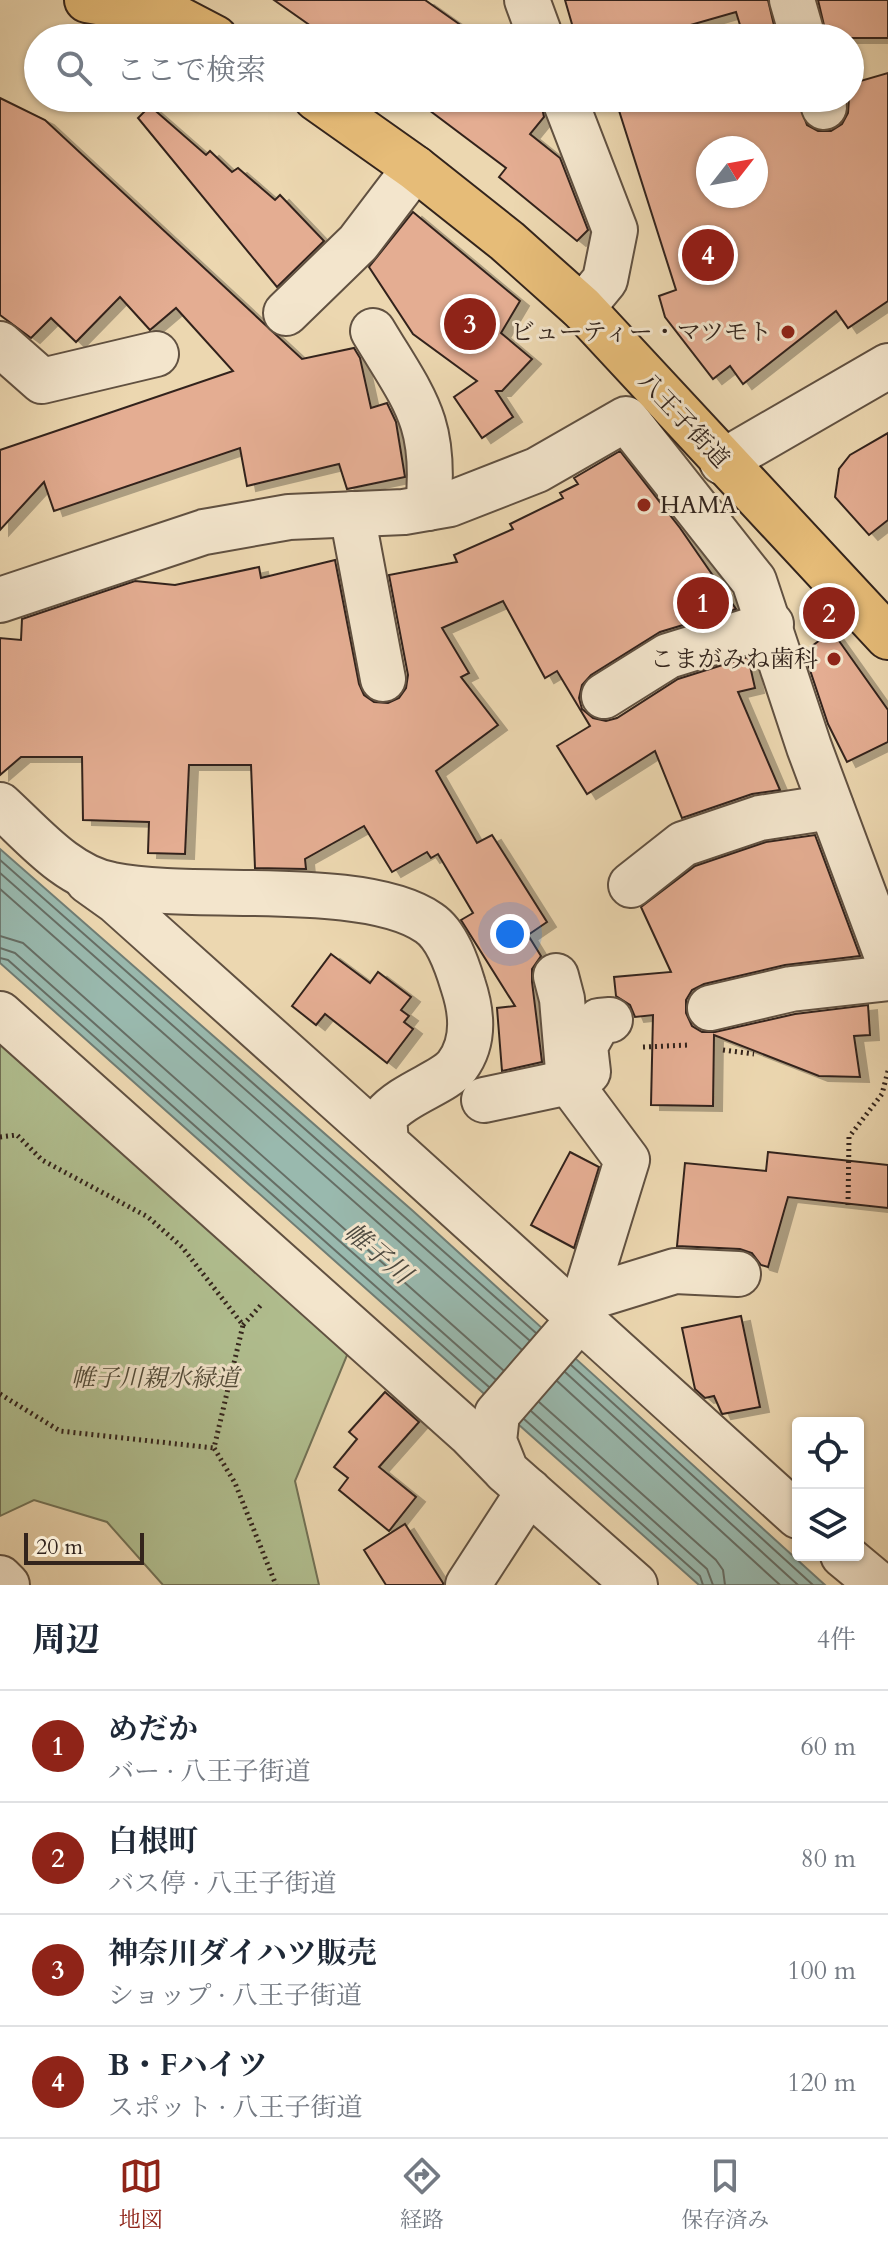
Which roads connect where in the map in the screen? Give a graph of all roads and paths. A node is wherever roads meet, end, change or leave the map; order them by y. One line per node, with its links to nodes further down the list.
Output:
1 (87, 0): 4 (highway)
2 (527, 0): 6 (street)
3 (792, 0): 7 (street)
4 (160, 8): 5 (highway)
5 (189, 24)
6 (536, 24)
7 (799, 24)
8 (336, 112): 10 (highway, 八王子街道)
9 (569, 112): 11 (street)
10 (415, 168): 11 (highway, 八王子街道); 12 (street)
11 (582, 308): 17 (highway, 八王子街道)
12 (286, 313)
13 (373, 331): 18 (street)
14 (0, 344): 15 (street)
15 (156, 354)
16 (888, 366): 17 (street)
17 (722, 462): 20 (highway, 八王子街道)
18 (428, 508): 19 (street); 21 (street)
19 (352, 514): 22 (street); 25 (street)
20 (798, 541): 21 (street); 24 (highway, 八王子街道)
21 (754, 581): 23 (street)
22 (0, 600)
23 (771, 624): 26 (street); 28 (street)
24 (888, 637)
25 (383, 679)
26 (604, 696)
27 (0, 805): 29 (street)
28 (831, 807): 30 (street); 31 (street)
29 (70, 868): 42 (street); 42 (street)
30 (631, 885)
31 (888, 959)
32 (556, 976): 39 (street)
33 (888, 978): 36 (street)
34 (0, 1014): 48 (street)
35 (610, 1020): 39 (street)
36 (707, 1034): 37 (path); 39 (path)
37 (754, 1054)
38 (888, 1071): 43 (path)
39 (579, 1077): 40 (street); 45 (street)
40 (484, 1100)
41 (0, 1137): 47 (path)
42 (386, 1143): 45 (street)
43 (848, 1205)
44 (738, 1274): 45 (street)
45 (576, 1316): 48 (street); 49 (street)
46 (0, 1394): 47 (path)
47 (214, 1448): 53 (path)
48 (527, 1486): 54 (street); 55 (street); 56 (street); 57 (street)
49 (792, 1511)
50 (850, 1561): 58 (street)
51 (0, 1578): 52 (street)
52 (7, 1585)
53 (276, 1585)
54 (468, 1585)
55 (501, 1585)
56 (596, 1585)
57 (635, 1585)
58 (879, 1585)

